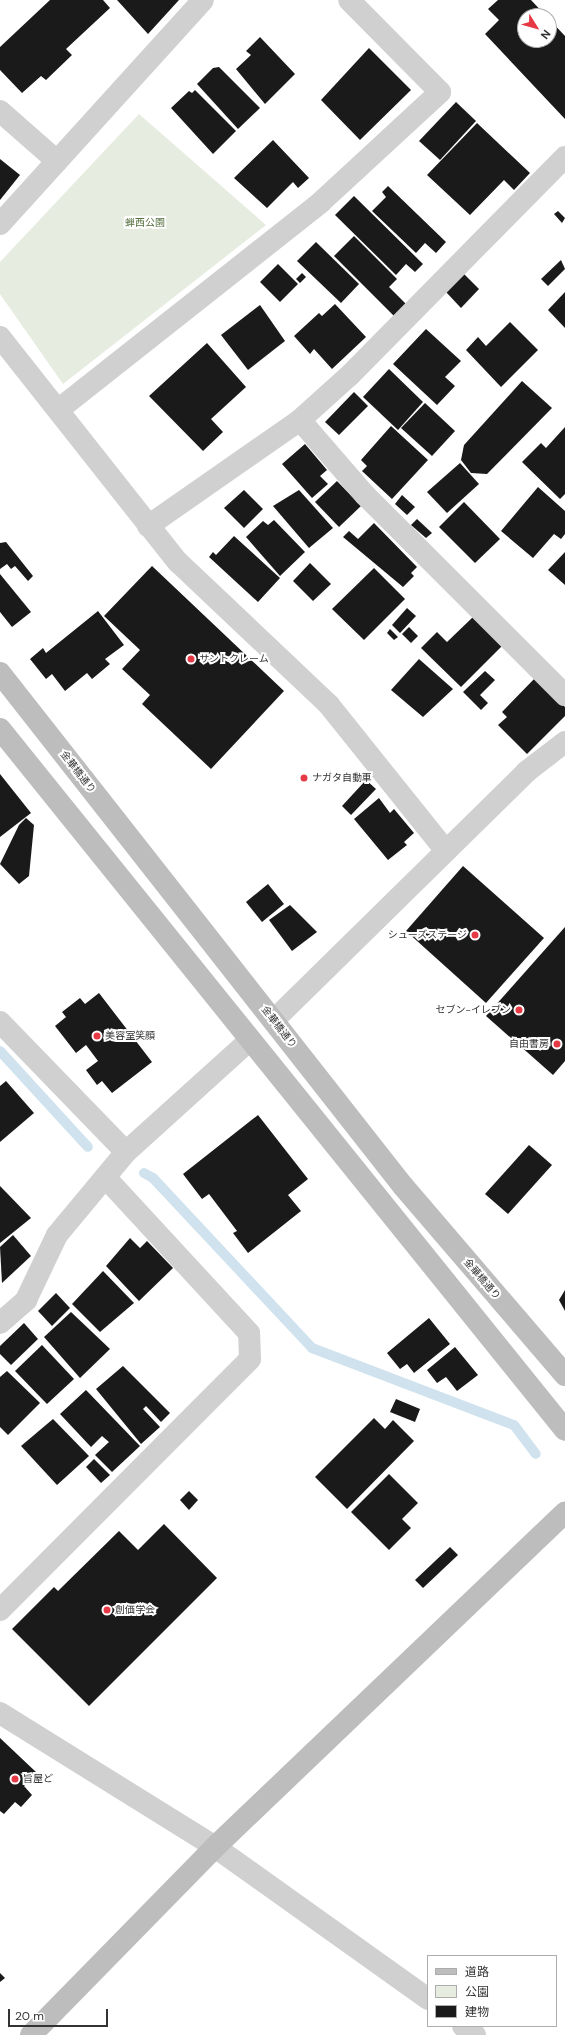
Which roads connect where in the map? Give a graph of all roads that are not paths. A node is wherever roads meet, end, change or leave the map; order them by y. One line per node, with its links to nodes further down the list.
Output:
1 (203, 0): 5 (street)
2 (349, 0): 8 (street)
3 (0, 111): 5 (street)
4 (565, 157): 9 (street)
5 (57, 161): 6 (street)
6 (0, 224)
7 (0, 337): 8 (street)
8 (58, 410): 10 (street)
9 (300, 420): 10 (street); 12 (street)
10 (148, 526): 15 (street)
11 (0, 673): 16 (street, 金華橋通り)
12 (565, 695)
13 (0, 729): 18 (street)
14 (565, 742): 15 (street)
15 (446, 851): 16 (street)
16 (274, 1020): 22 (street, 金華橋通り)
17 (0, 1022): 19 (street)
18 (250, 1040): 19 (street); 23 (street)
19 (126, 1152): 20 (street)
20 (106, 1178): 21 (street); 25 (street)
21 (0, 1323)
22 (565, 1375)
23 (565, 1430)
24 (565, 1513): 27 (street)
25 (0, 1610)
26 (0, 1713): 27 (street)
27 (216, 1847): 28 (street); 30 (street)
28 (427, 1998)
29 (464, 2027): 31 (street)
30 (31, 2035)
31 (475, 2035)

